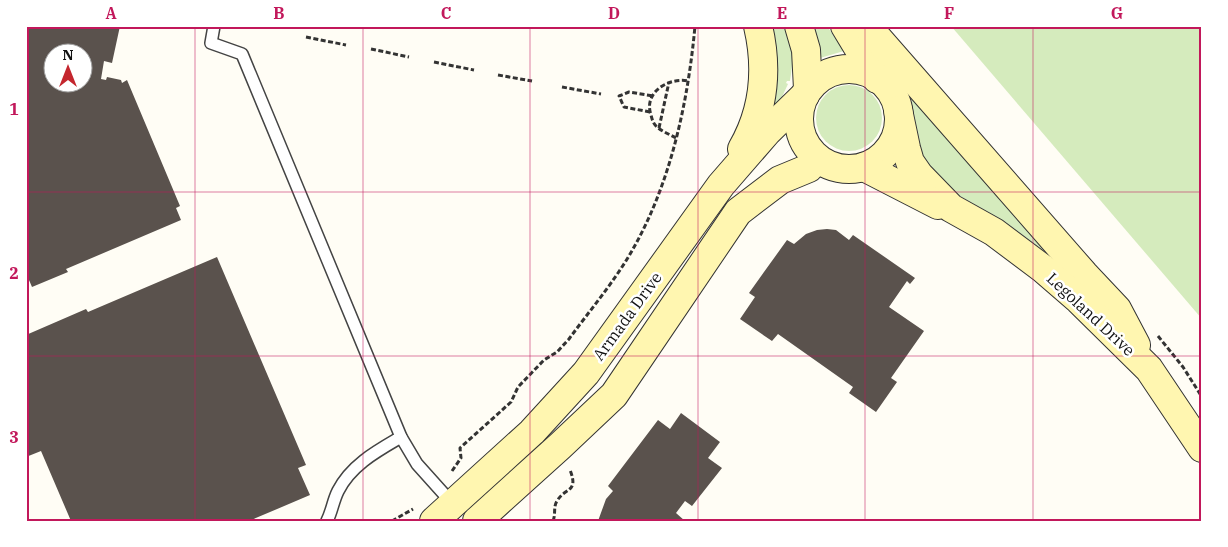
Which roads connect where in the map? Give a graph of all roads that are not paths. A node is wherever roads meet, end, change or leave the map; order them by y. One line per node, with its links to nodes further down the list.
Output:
1 (214, 26): 14 (lane)
2 (758, 26): 11 (main road)
3 (799, 26): 7 (main road)
4 (845, 26): 6 (main road)
5 (867, 26): 13 (main road)
6 (878, 78): 7 (main road); 8 (main road)
7 (806, 92): 9 (main road); 11 (main road, Armada Drive)
8 (898, 110): 10 (main road); 12 (main road, Legoland Drive)
9 (816, 158): 10 (main road); 18 (main road, Armada Drive)
10 (864, 167): 12 (main road, Legoland Drive)
11 (721, 185): 16 (main road, Armada Drive)
12 (951, 208): 13 (main road, Legoland Drive)
13 (1149, 369): 15 (main road, Legoland Drive)
14 (401, 436): 16 (lane); 17 (lane)
15 (1202, 448)
16 (434, 510)
17 (328, 521)
18 (477, 521)

